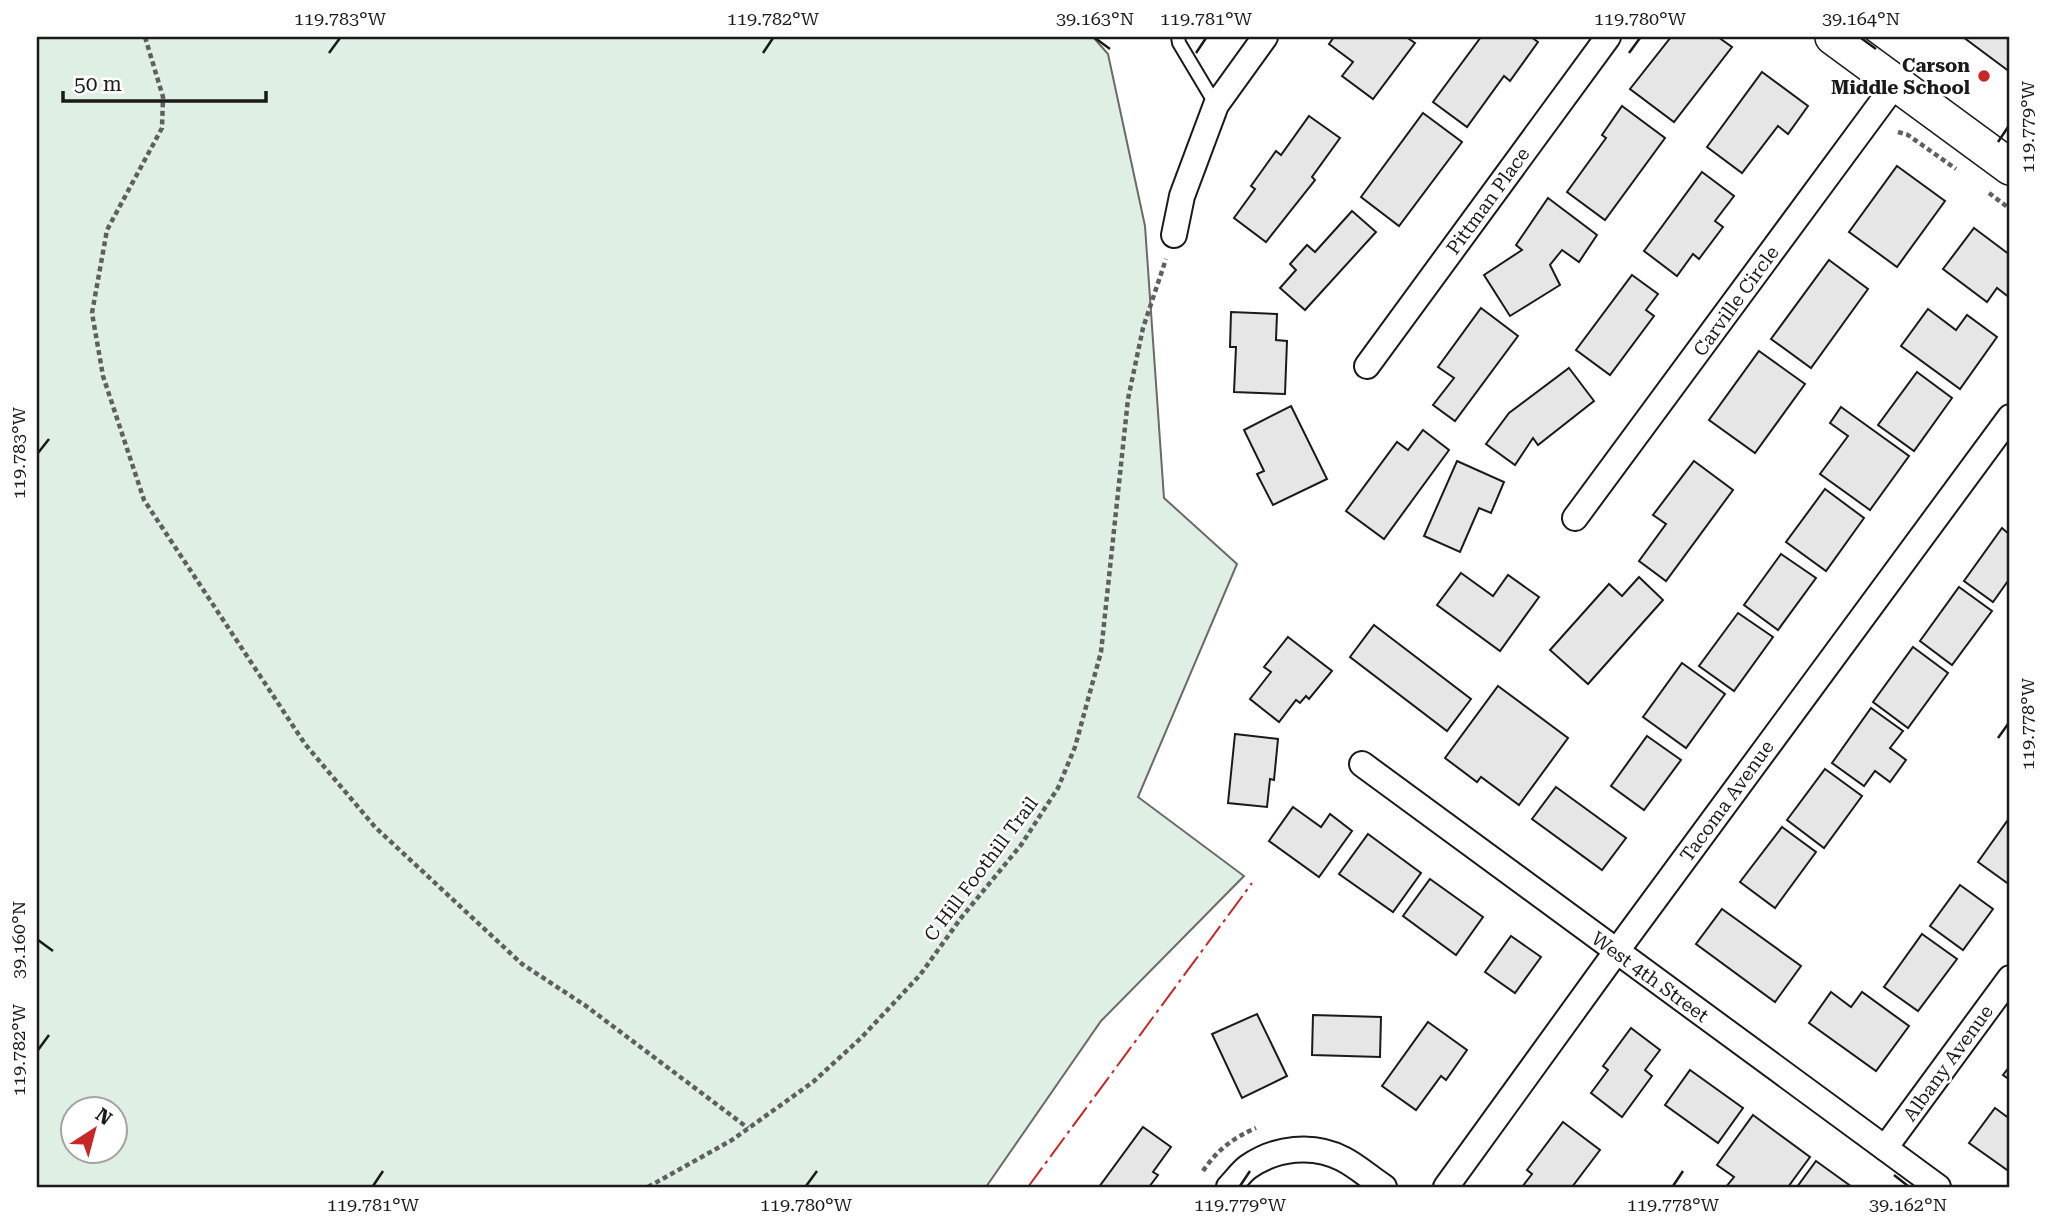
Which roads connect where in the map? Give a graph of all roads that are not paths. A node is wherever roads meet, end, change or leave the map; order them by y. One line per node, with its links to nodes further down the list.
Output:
1 (1178, 37): 6 (lane)
2 (1265, 37): 6 (street)
3 (1608, 37): 9 (street, Pittman Place)
4 (1833, 37): 5 (street)
5 (1896, 83): 7 (street); 11 (street, Carville Circle)
6 (1216, 105): 8 (street)
7 (2010, 167)
8 (1174, 235)
9 (1367, 366)
10 (2010, 417): 13 (street, Tacoma Avenue)
11 (1575, 518)
12 (1362, 764): 13 (street, West 4th Street)
13 (1616, 952): 15 (street, West 4th Street); 18 (street, Tacoma Avenue)
14 (2010, 978): 15 (street, Albany Avenue)
15 (1885, 1148): 19 (street, West 4th Street)
16 (1229, 1187): 17 (street)
17 (1384, 1187)
18 (1446, 1187)
19 (1938, 1187)

